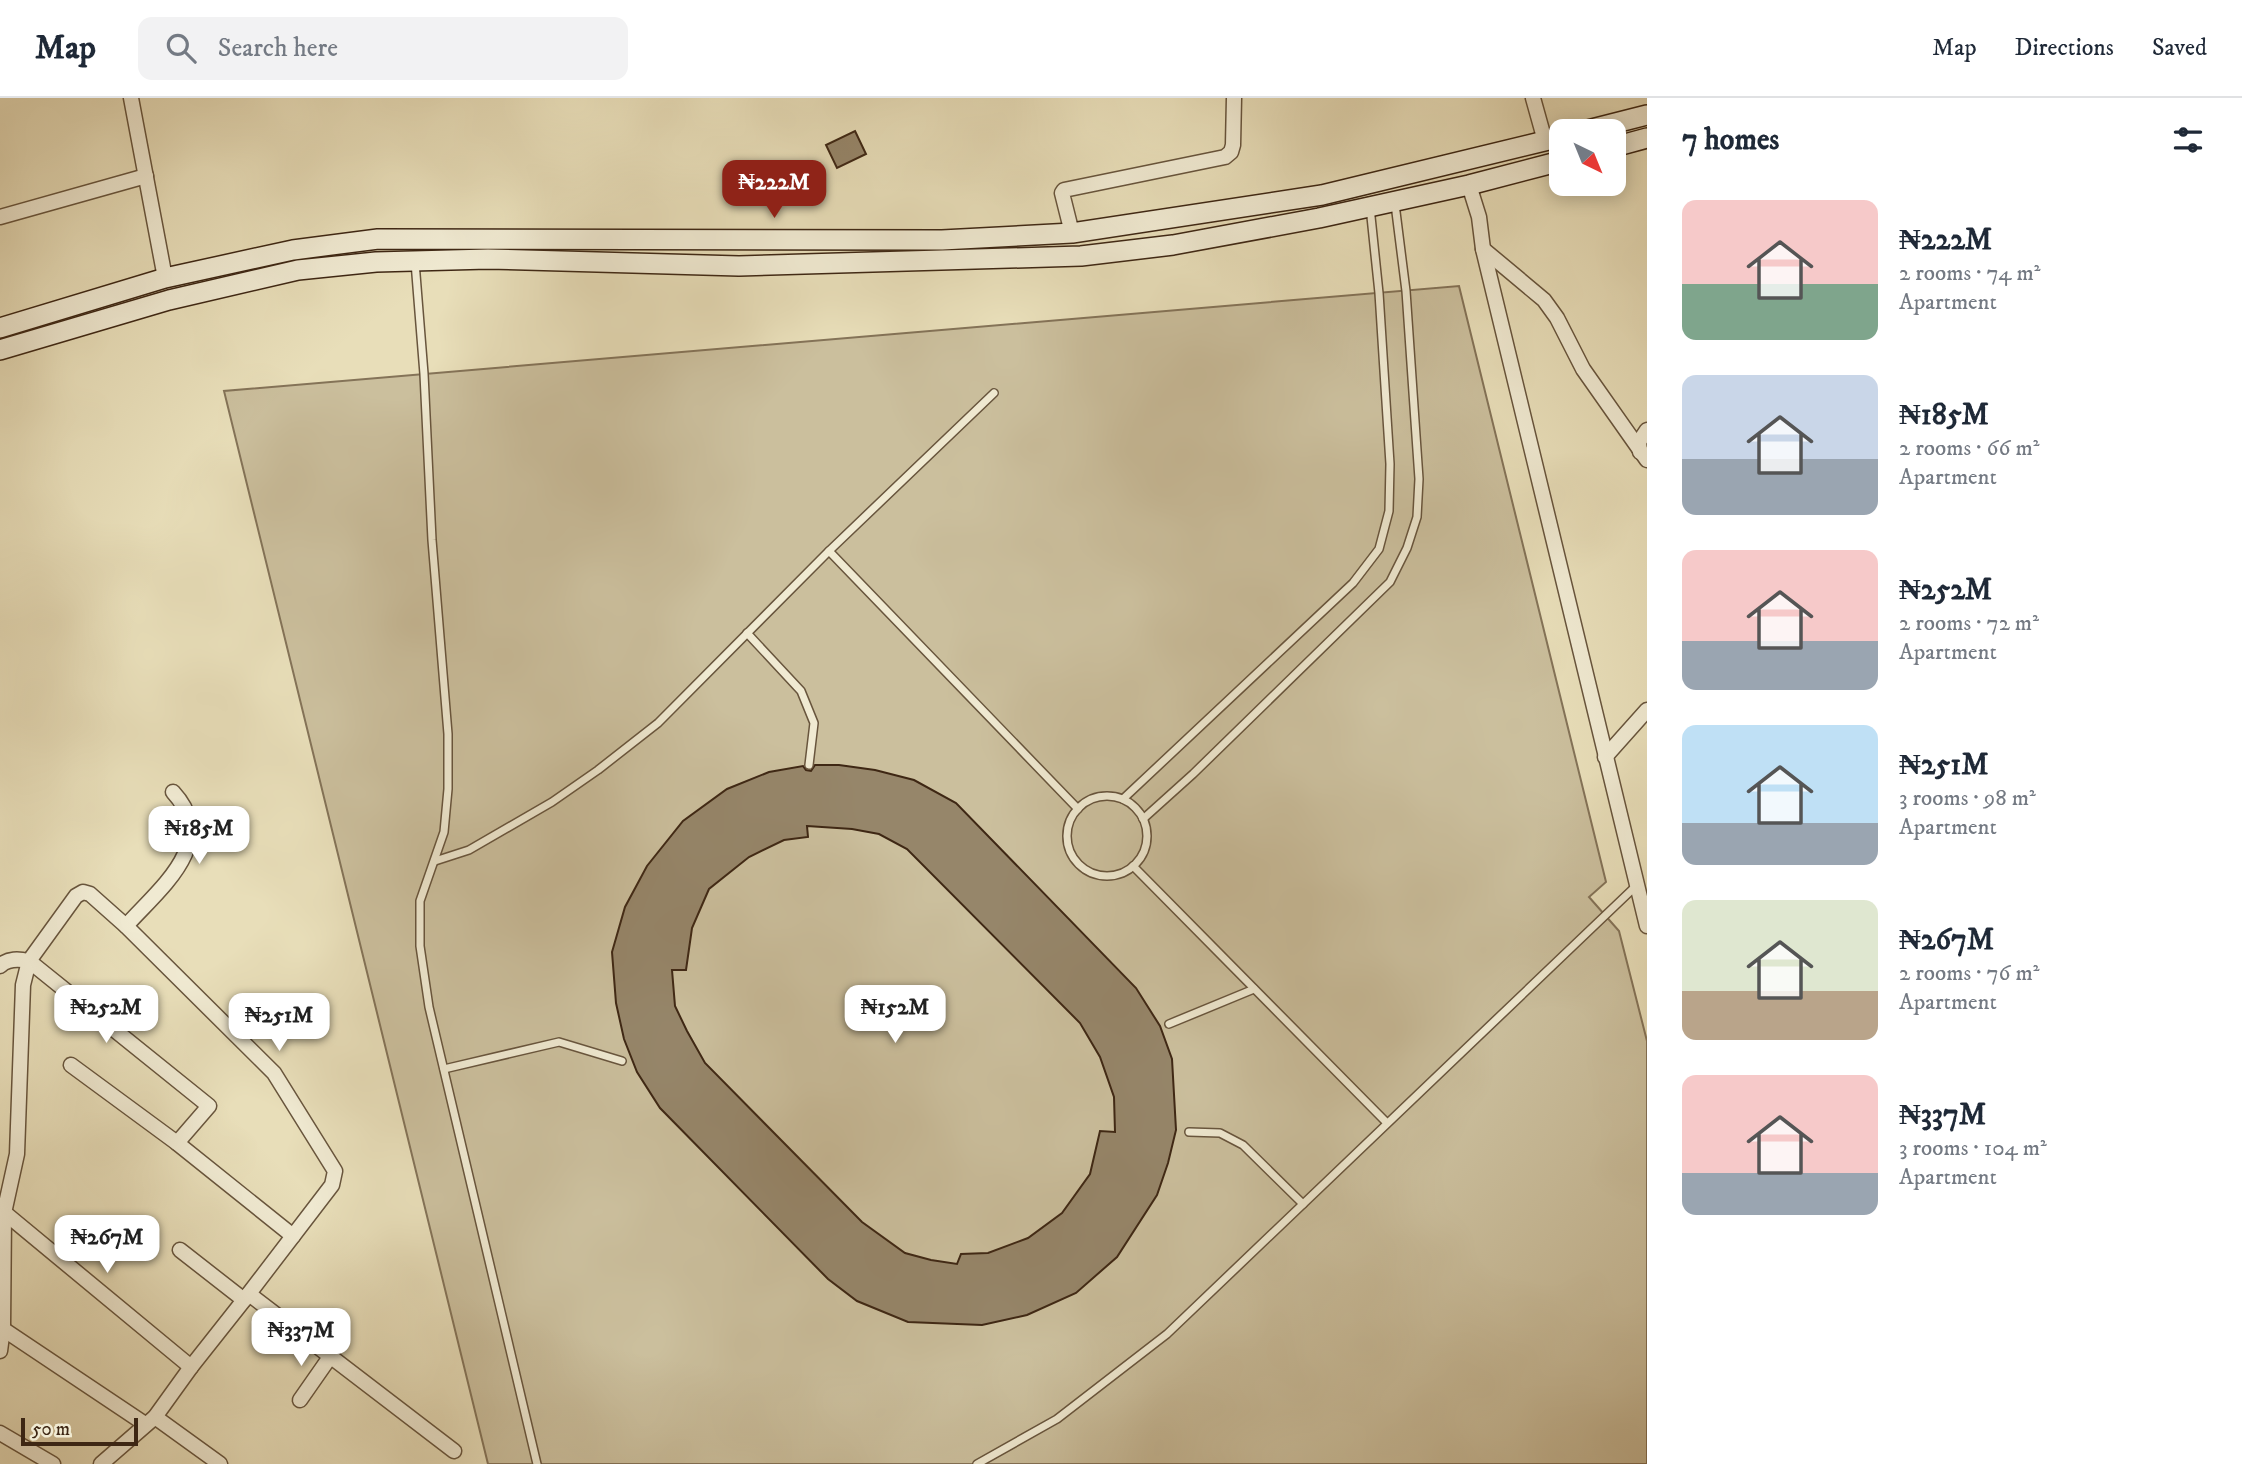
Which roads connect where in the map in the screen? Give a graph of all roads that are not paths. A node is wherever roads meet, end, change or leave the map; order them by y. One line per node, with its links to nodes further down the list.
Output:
1 (131, 98): 11 (street)
2 (1234, 98): 16 (street)
3 (1533, 98): 6 (street)
4 (1647, 115): 5 (main road)
5 (1626, 120)
6 (1549, 131)
7 (1647, 138): 9 (main road)
8 (1549, 140): 16 (main road)
9 (1626, 144)
10 (1549, 164): 12 (main road)
11 (146, 176): 15 (street); 19 (street)
12 (1469, 186): 13 (main road); 17 (street)
13 (1395, 201): 14 (main road); 33 (lane)
14 (1370, 207): 18 (main road); 31 (lane)
15 (0, 217)
16 (1072, 233): 19 (main road)
17 (1483, 248): 24 (street); 28 (street)
18 (415, 261): 21 (main road); 34 (lane)
19 (166, 278): 20 (main road)
20 (0, 328)
21 (0, 350)
22 (994, 393): 25 (lane)
23 (1647, 430): 24 (street)
24 (1643, 456)
25 (830, 551): 26 (lane); 32 (lane)
26 (747, 633): 29 (lane); 34 (lane)
27 (1647, 710): 28 (street)
28 (1605, 757): 36 (street)
29 (809, 765)
30 (173, 792): 37 (street)
31 (1123, 799): 32 (lane); 33 (lane)
32 (1078, 809): 35 (lane)
33 (1143, 819): 35 (lane)
34 (435, 861): 45 (lane)
35 (1133, 866): 41 (lane)
36 (1642, 880): 38 (street); 46 (lane)
37 (126, 926): 39 (street); 51 (street)
38 (1647, 926)
39 (29, 961): 40 (street); 48 (street); 50 (street)
40 (1, 963)
41 (1254, 989): 42 (lane); 46 (lane)
42 (1169, 1024)
43 (622, 1061): 45 (lane)
44 (71, 1065): 48 (street)
45 (444, 1069): 65 (lane)
46 (1387, 1123): 49 (lane)
47 (1189, 1132): 49 (lane)
48 (177, 1143): 51 (street)
49 (1303, 1204): 66 (lane)
50 (2, 1211): 54 (street); 57 (street)
51 (293, 1236): 53 (street)
52 (180, 1250): 53 (street)
53 (247, 1297): 56 (street); 57 (street)
54 (1, 1327): 55 (street); 59 (street)
55 (0, 1351)
56 (331, 1357): 58 (street); 61 (street)
57 (191, 1367): 59 (street)
58 (300, 1399)
59 (150, 1421): 63 (street); 64 (street)
60 (0, 1433): 62 (street)
61 (454, 1451)
62 (52, 1464)
63 (101, 1464)
64 (220, 1464)
65 (537, 1464)
66 (977, 1464)

